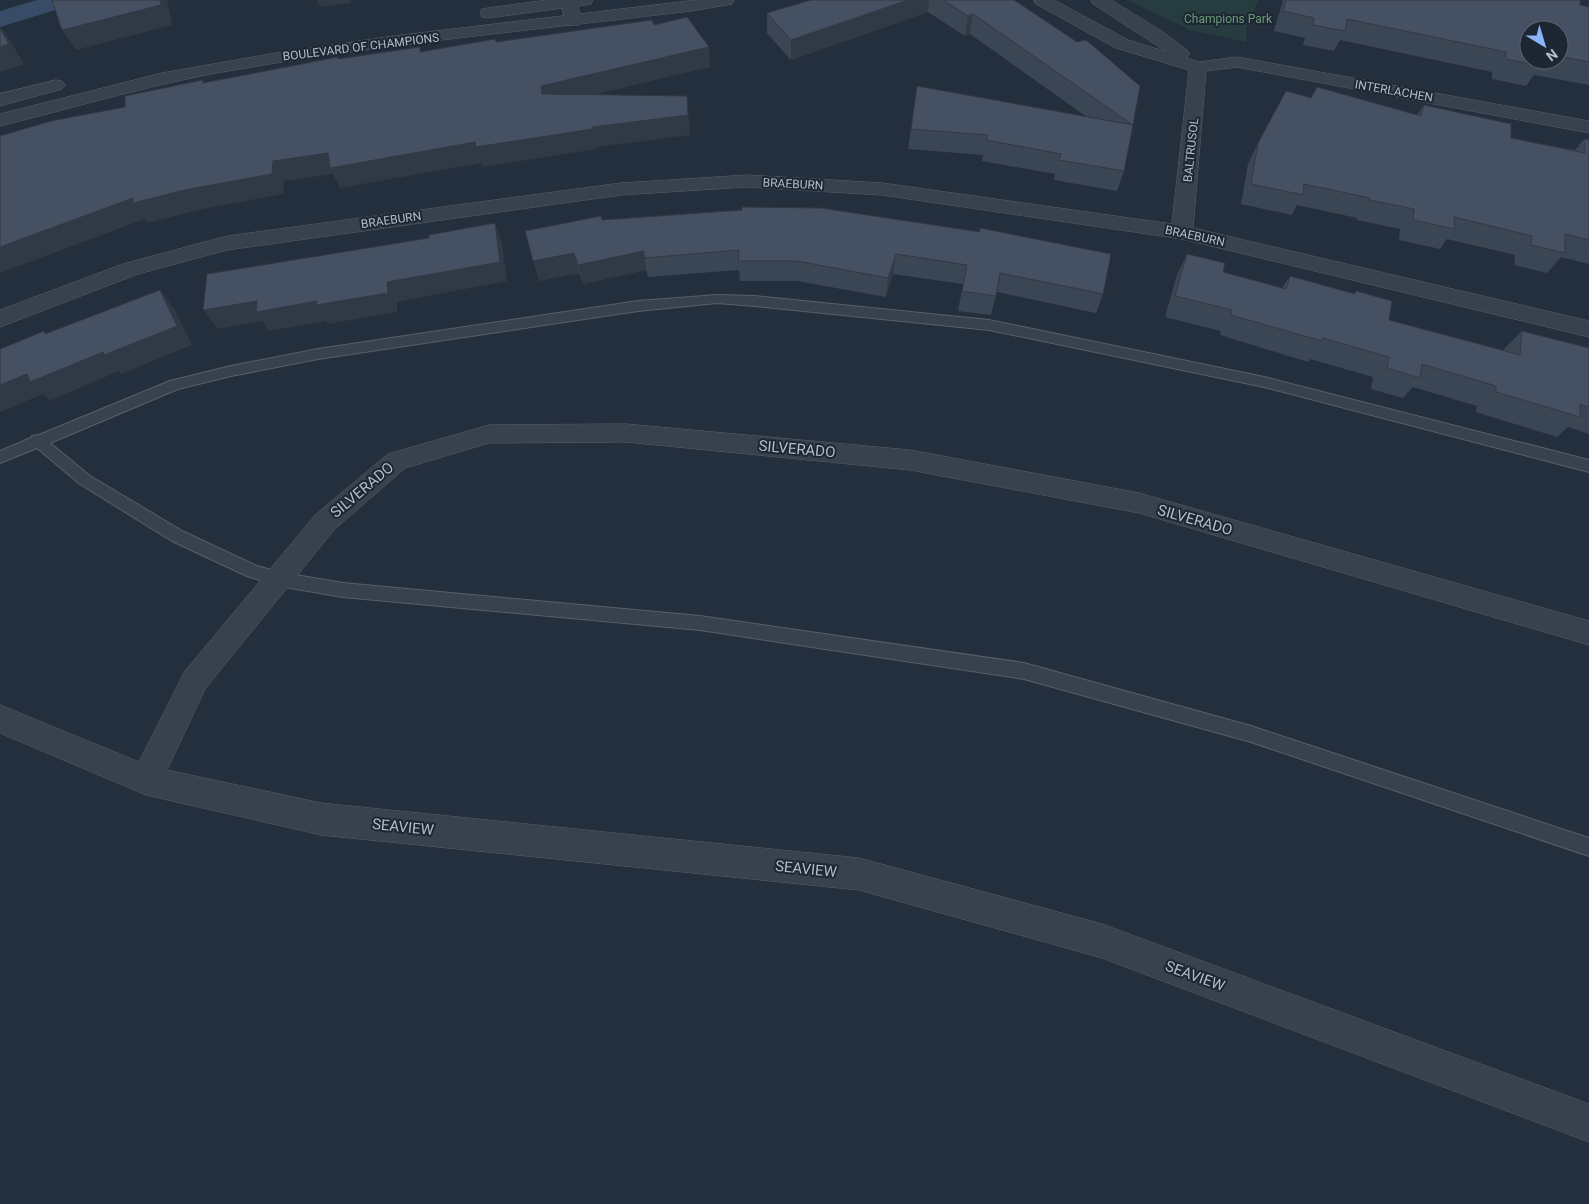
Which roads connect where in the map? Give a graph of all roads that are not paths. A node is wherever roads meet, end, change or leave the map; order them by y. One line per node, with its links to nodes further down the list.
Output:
1 (575, 0): 5 (street); 7 (street)
2 (726, 0): 7 (street, BOULEVARD OF CHAMPIONS)
3 (1042, 0): 9 (street, INTERLACHEN)
4 (1099, 0): 9 (street)
5 (473, 14)
6 (435, 20): 8 (street, BOULEVARD OF CHAMPIONS)
7 (573, 21): 12 (street, BOULEVARD OF CHAMPIONS)
8 (300, 38)
9 (1198, 67): 13 (street, INTERLACHEN); 14 (street, BALTRUSOL)
10 (73, 81): 11 (street)
11 (0, 100)
12 (0, 120)
13 (1589, 127)
14 (1182, 232): 15 (street, BRAEBURN); 16 (street, BRAEBURN)
15 (0, 318)
16 (1589, 329)
17 (37, 440): 18 (lane); 19 (lane); 20 (lane)
18 (0, 457)
19 (1589, 466)
20 (278, 578): 21 (street, SILVERADO); 23 (street, SILVERADO); 24 (lane)
21 (1589, 633)
22 (0, 719): 23 (street, SEAVIEW)
23 (146, 780): 25 (street, SEAVIEW)
24 (1589, 847)
25 (1589, 1123)

